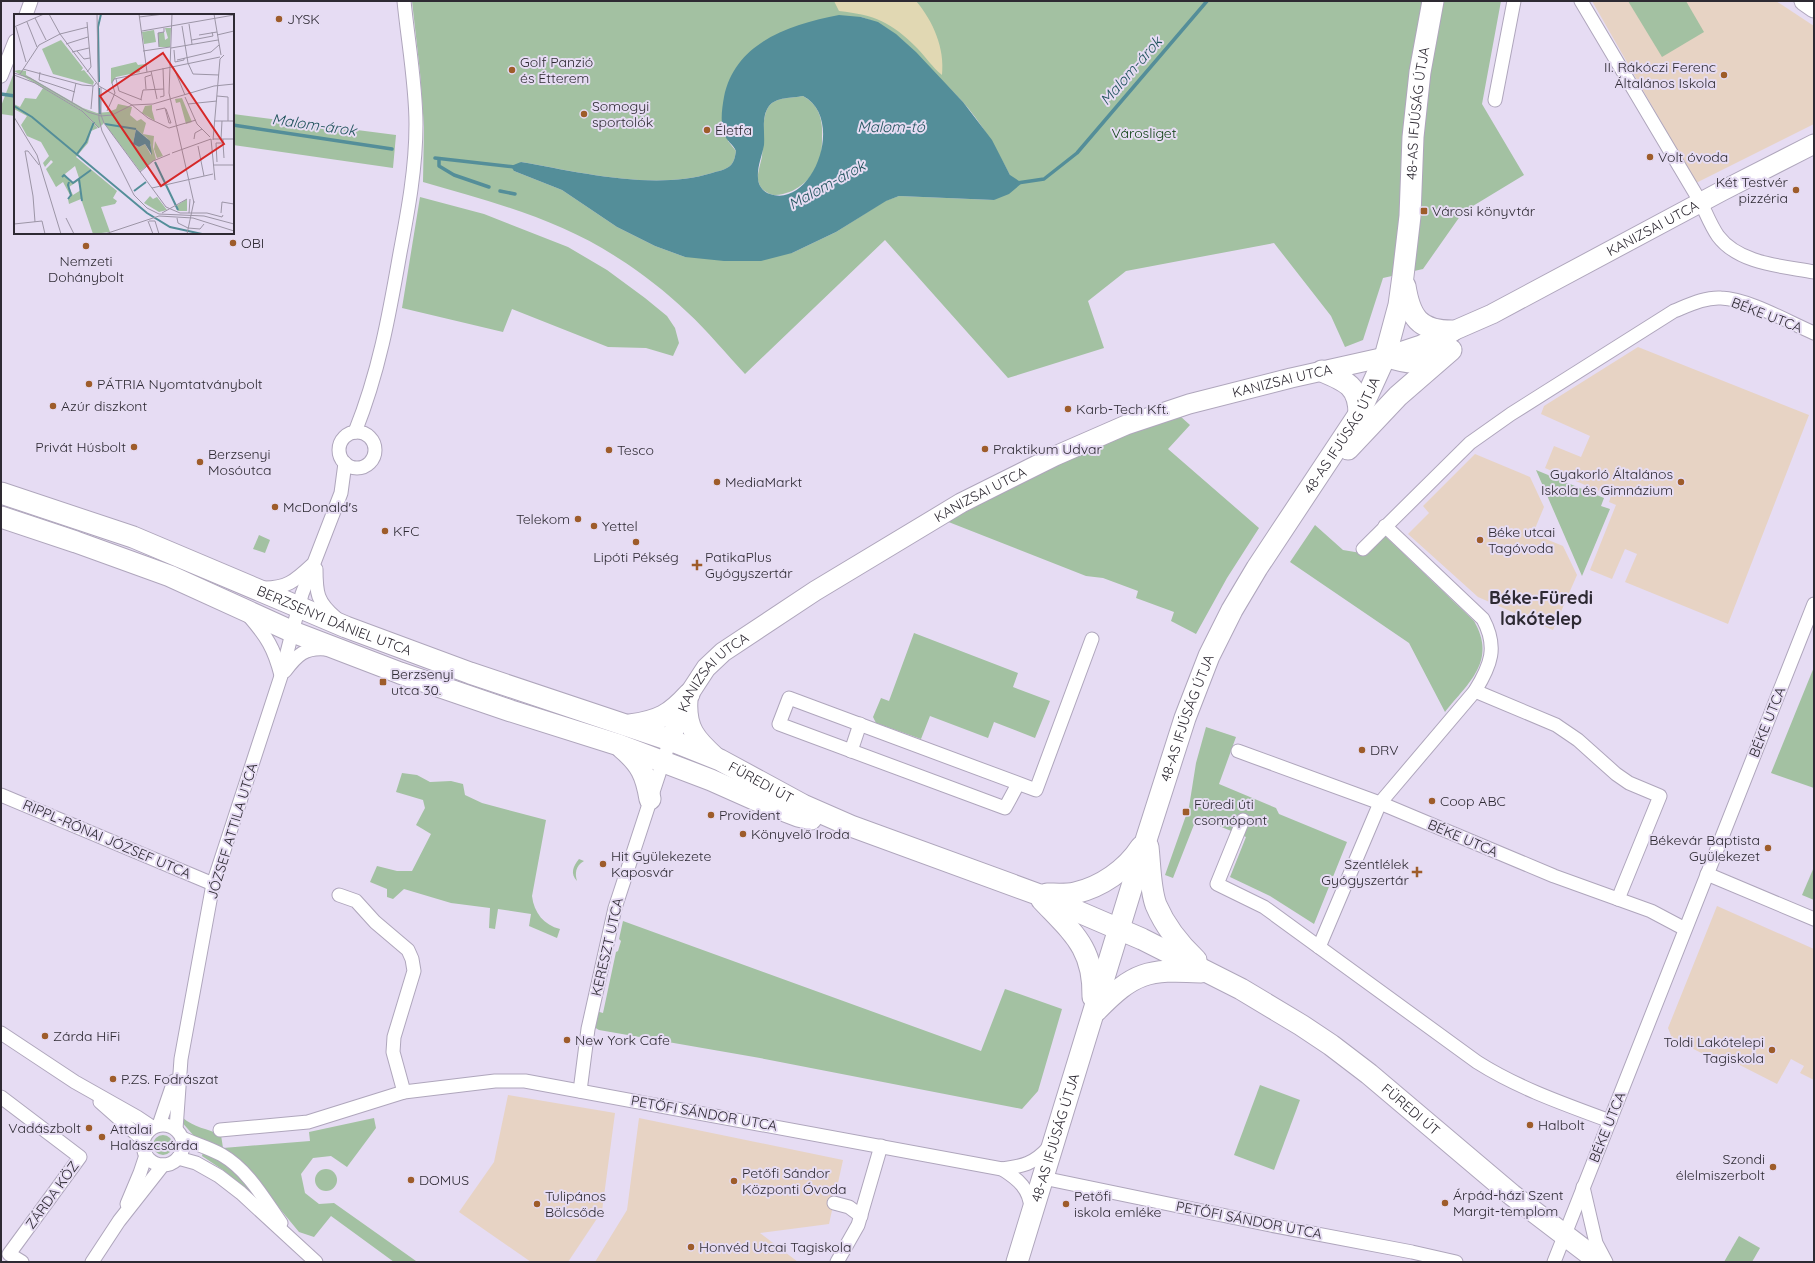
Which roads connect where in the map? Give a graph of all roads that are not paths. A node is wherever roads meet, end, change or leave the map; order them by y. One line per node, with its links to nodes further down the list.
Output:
1 (31, 1): 8 (street)
2 (404, 1): 21 (street)
3 (1433, 1): 15 (main road, 48-AS IFJÚSÁG ÚTJA)
4 (1514, 1): 11 (street)
5 (1581, 1): 13 (street)
6 (1804, 1): 7 (street)
7 (1814, 8)
8 (26, 14)
9 (14, 44): 10 (street)
10 (1, 76)
11 (1495, 100)
12 (1814, 144): 13 (street, KANIZSAI UTCA)
13 (1701, 203): 14 (street); 17 (street, KANIZSAI UTCA)
14 (1814, 272)
15 (1403, 276): 17 (main road); 18 (main road, 48-AS IFJÚSÁG ÚTJA)
16 (1814, 333): 28 (street, BÉKE UTCA)
17 (1452, 340): 18 (street, KANIZSAI UTCA); 26 (main road)
18 (1385, 357): 19 (street, KANIZSAI UTCA); 20 (main road, 48-AS IFJÚSÁG ÚTJA)
19 (1322, 371): 20 (main road); 41 (street, KANIZSAI UTCA)
20 (1359, 414): 26 (main road, 48-AS IFJÚSÁG ÚTJA)
21 (361, 433): 22 (street); 23 (street)
22 (344, 463): 23 (street); 25 (street)
23 (357, 468): 25 (street)
24 (1, 493): 31 (main road, BERZSENYI DÁNIEL UTCA)
25 (341, 493): 30 (street, JÓZSEF ATTILA UTCA)
26 (1304, 498): 56 (main road, 48-AS IFJÚSÁG ÚTJA)
27 (1, 517): 34 (main road, BERZSENYI DÁNIEL UTCA)
28 (1385, 526): 29 (street); 40 (street)
29 (1363, 549)
30 (316, 561): 31 (street); 33 (street, JÓZSEF ATTILA UTCA); 35 (street)
31 (253, 588): 33 (main road, BERZSENYI DÁNIEL UTCA)
32 (1814, 604): 57 (street, BÉKE UTCA)
33 (299, 608): 35 (main road, BERZSENYI DÁNIEL UTCA); 36 (street, JÓZSEF ATTILA UTCA)
34 (244, 610): 36 (main road, BERZSENYI DÁNIEL UTCA); 39 (street)
35 (346, 627): 43 (main road, BERZSENYI DÁNIEL UTCA)
36 (293, 632): 38 (main road, BERZSENYI DÁNIEL UTCA); 39 (street, JÓZSEF ATTILA UTCA)
37 (1092, 639): 50 (street)
38 (338, 650): 39 (street); 45 (main road, BERZSENYI DÁNIEL UTCA)
39 (281, 676): 58 (street, JÓZSEF ATTILA UTCA)
40 (1475, 691): 53 (street); 61 (street)
41 (689, 694): 43 (main road); 44 (street, KANIZSAI UTCA); 48 (street)
42 (860, 724): 46 (street); 46 (street); 50 (street)
43 (627, 725): 44 (main road, BERZSENYI DÁNIEL UTCA)
44 (670, 740): 48 (main road, FÜREDI ÚT); 49 (street, KERESZT UTCA)
45 (618, 744): 49 (main road, BERZSENYI DÁNIEL UTCA); 52 (main road)
46 (851, 751): 50 (street)
47 (1238, 751): 53 (street, BÉKE UTCA)
48 (720, 760): 55 (main road, FÜREDI ÚT)
49 (663, 761): 52 (street, KERESZT UTCA); 55 (main road, FÜREDI ÚT)
50 (1018, 784)
51 (1, 795): 58 (street, RIPPL-RÓNAI JÓZSEF UTCA)
52 (650, 800): 71 (street, KERESZT UTCA)
53 (1380, 803): 61 (street, BÉKE UTCA); 65 (street)
54 (1243, 820): 65 (street)
55 (851, 826): 59 (main road, FÜREDI ÚT)
56 (1147, 837): 59 (main road); 63 (main road); 66 (main road)
57 (1708, 874): 62 (street); 64 (street, BÉKE UTCA)
58 (213, 884): 69 (street, JÓZSEF ATTILA UTCA)
59 (1037, 894): 63 (main road, FÜREDI ÚT); 67 (main road)
60 (339, 895): 72 (street)
61 (1618, 899): 64 (street, BÉKE UTCA)
62 (1814, 919)
63 (1120, 928): 66 (main road, FÜREDI ÚT); 67 (main road)
64 (1685, 929): 74 (street, BÉKE UTCA)
65 (1319, 947): 74 (street)
66 (1210, 972): 67 (main road); 91 (main road, FÜREDI ÚT)
67 (1092, 1014): 79 (main road, 48-AS IFJÚSÁG ÚTJA)
68 (1, 1033): 70 (street)
69 (181, 1059): 75 (street, JÓZSEF ATTILA UTCA); 77 (street, JÓZSEF ATTILA UTCA)
70 (75, 1082): 75 (street); 78 (street)
71 (580, 1091): 72 (street, PETŐFI SÁNDOR UTCA); 80 (street, PETŐFI SÁNDOR UTCA)
72 (404, 1092): 76 (street, PETŐFI SÁNDOR UTCA)
73 (1, 1097): 93 (street, ZÁRDA KÖZ)
74 (1610, 1121): 86 (street, BÉKE UTCA)
75 (156, 1126): 77 (street); 78 (street)
76 (220, 1130)
77 (179, 1134): 82 (street); 92 (street)
78 (143, 1140): 81 (street)
79 (1054, 1141): 84 (street); 85 (main road, 48-AS IFJÚSÁG ÚTJA)
80 (881, 1146): 84 (street, PETŐFI SÁNDOR UTCA); 88 (street)
81 (146, 1155): 83 (street); 90 (street)
82 (178, 1158): 83 (street); 92 (street)
83 (162, 1165): 90 (street)
84 (1002, 1169): 89 (street)
85 (1043, 1178): 89 (main road, 48-AS IFJÚSÁG ÚTJA); 99 (street, PETŐFI SÁNDOR UTCA)
86 (1583, 1187): 91 (street, BÉKE UTCA); 102 (street)
87 (834, 1203): 88 (street)
88 (862, 1216): 97 (street)
89 (1031, 1218): 98 (main road, 48-AS IFJÚSÁG ÚTJA)
90 (119, 1221): 95 (street)
91 (1564, 1236): 100 (street, BÉKE UTCA); 101 (main road, FÜREDI ÚT)
92 (298, 1245): 96 (street)
93 (5, 1251): 94 (street, ZÁRDA KÖZ)
94 (22, 1262)
95 (92, 1262)
96 (316, 1262)
97 (837, 1262)
98 (1017, 1262)
99 (1456, 1262)
100 (1554, 1262)
101 (1600, 1262)
102 (1606, 1262)

